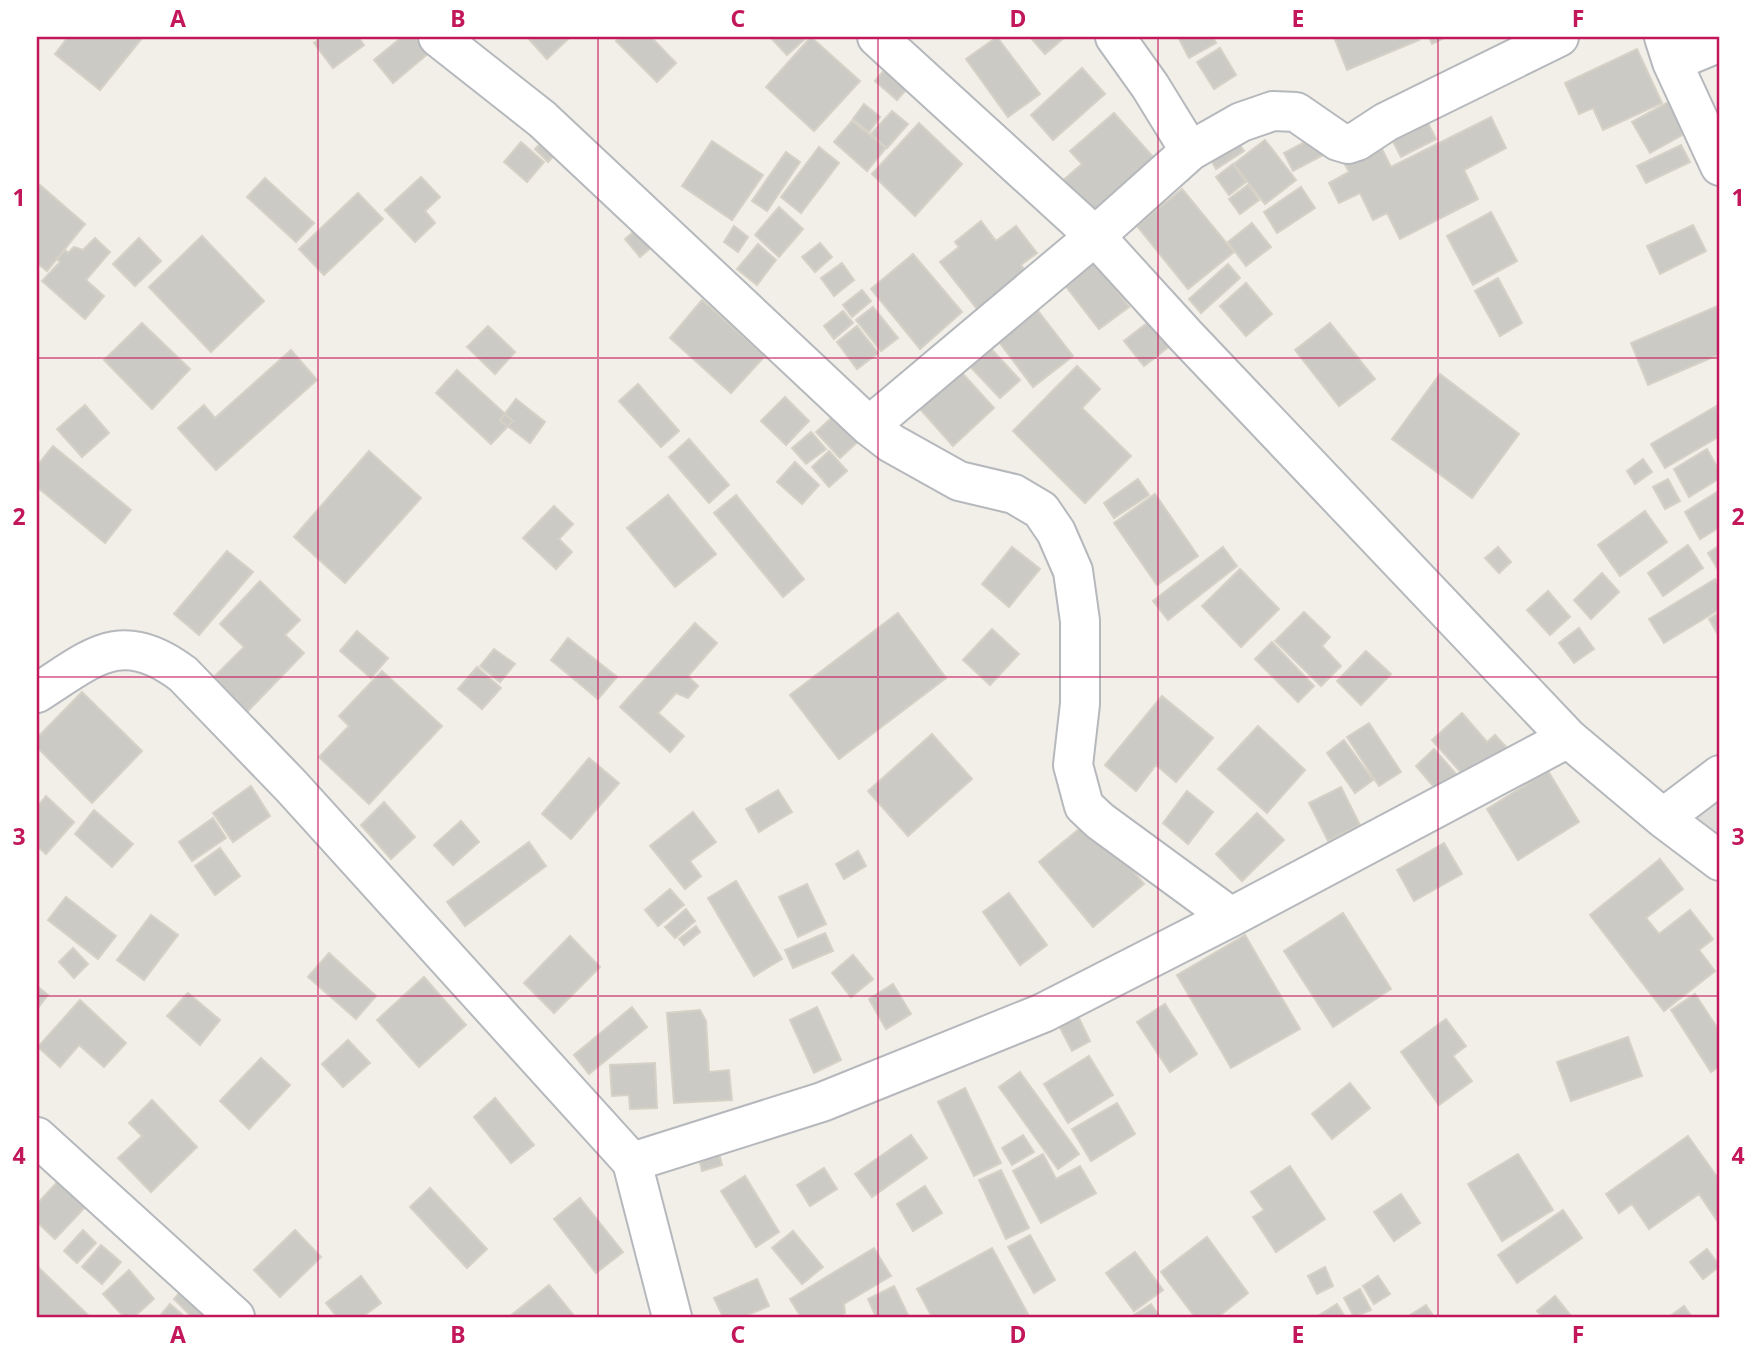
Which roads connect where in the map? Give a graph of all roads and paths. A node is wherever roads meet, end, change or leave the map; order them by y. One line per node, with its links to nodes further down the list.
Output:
1 (438, 37): 10 (street)
2 (877, 37): 9 (street)
3 (1115, 37): 7 (street)
4 (1559, 37): 7 (street)
5 (1720, 42): 6 (street)
6 (1668, 49): 8 (street)
7 (1190, 151): 9 (street)
8 (1720, 166)
9 (1095, 236): 10 (street); 12 (street)
10 (869, 426): 16 (street)
11 (37, 693): 18 (street)
12 (1567, 738): 14 (street); 16 (street)
13 (1720, 775): 14 (street)
14 (1663, 818): 15 (street)
15 (1720, 861)
16 (1231, 917): 18 (street)
17 (37, 1137): 19 (street)
18 (632, 1161): 20 (street)
19 (235, 1317)
20 (672, 1317)

